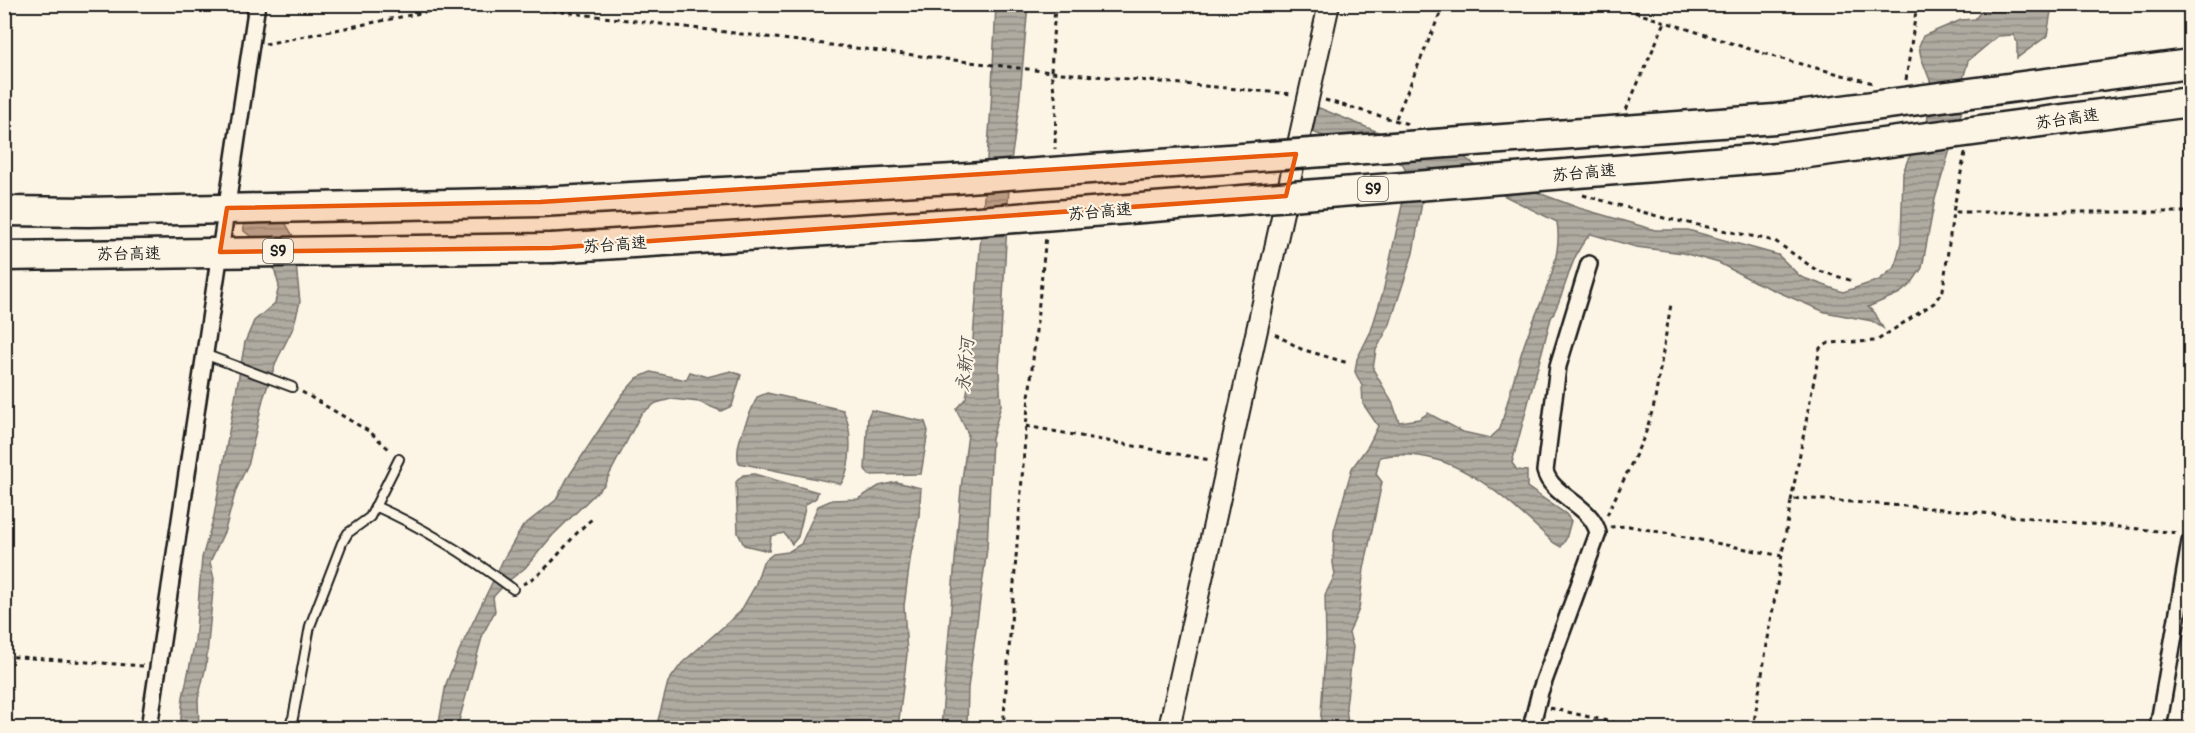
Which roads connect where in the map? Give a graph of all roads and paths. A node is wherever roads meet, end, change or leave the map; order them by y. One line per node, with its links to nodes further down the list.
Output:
1 (256, 4): 11 (street)
2 (466, 4): 11 (path)
3 (498, 4): 13 (path)
4 (1055, 4): 13 (path)
5 (1329, 4): 16 (street)
6 (1444, 4): 18 (path)
7 (1610, 4): 10 (path)
8 (1625, 4): 10 (path)
9 (1917, 4): 15 (path)
10 (1622, 9): 14 (path)
11 (251, 47): 31 (street)
12 (2190, 64): 23 (highway, bridge)
13 (1052, 72): 16 (path); 20 (path)
14 (1882, 85)
15 (1905, 91)
16 (1309, 96): 30 (street)
17 (2190, 102): 27 (highway, 苏台高速 / S9, bridge)
18 (1396, 118)
19 (1966, 147): 24 (path)
20 (1055, 153)
21 (4, 194): 23 (highway)
22 (4, 211): 23 (highway)
23 (88, 212)
24 (1953, 212): 25 (path); 37 (path)
25 (2190, 212)
26 (1047, 224): 34 (path)
27 (4, 256)
28 (1589, 264): 40 (street)
29 (1671, 304): 40 (path)
30 (1257, 328): 32 (path); 36 (street)
31 (204, 354): 33 (lane); 45 (street)
32 (1347, 363)
33 (292, 387): 35 (path)
34 (1026, 426): 36 (path); 49 (path)
35 (399, 459): 38 (lane)
36 (1227, 463): 50 (street)
37 (1791, 501): 41 (path); 42 (path)
38 (375, 506): 43 (lane); 48 (lane)
39 (595, 516): 43 (path)
40 (1598, 533): 42 (path); 46 (street)
41 (2185, 538): 54 (street)
42 (1782, 556): 53 (path)
43 (513, 589)
44 (4, 656): 45 (path)
45 (158, 667): 47 (street)
46 (1537, 706): 51 (street); 52 (path)
47 (149, 729)
48 (287, 729)
49 (1003, 729)
50 (1169, 729)
51 (1531, 729)
52 (1638, 729)
53 (1754, 729)
54 (2158, 729)

